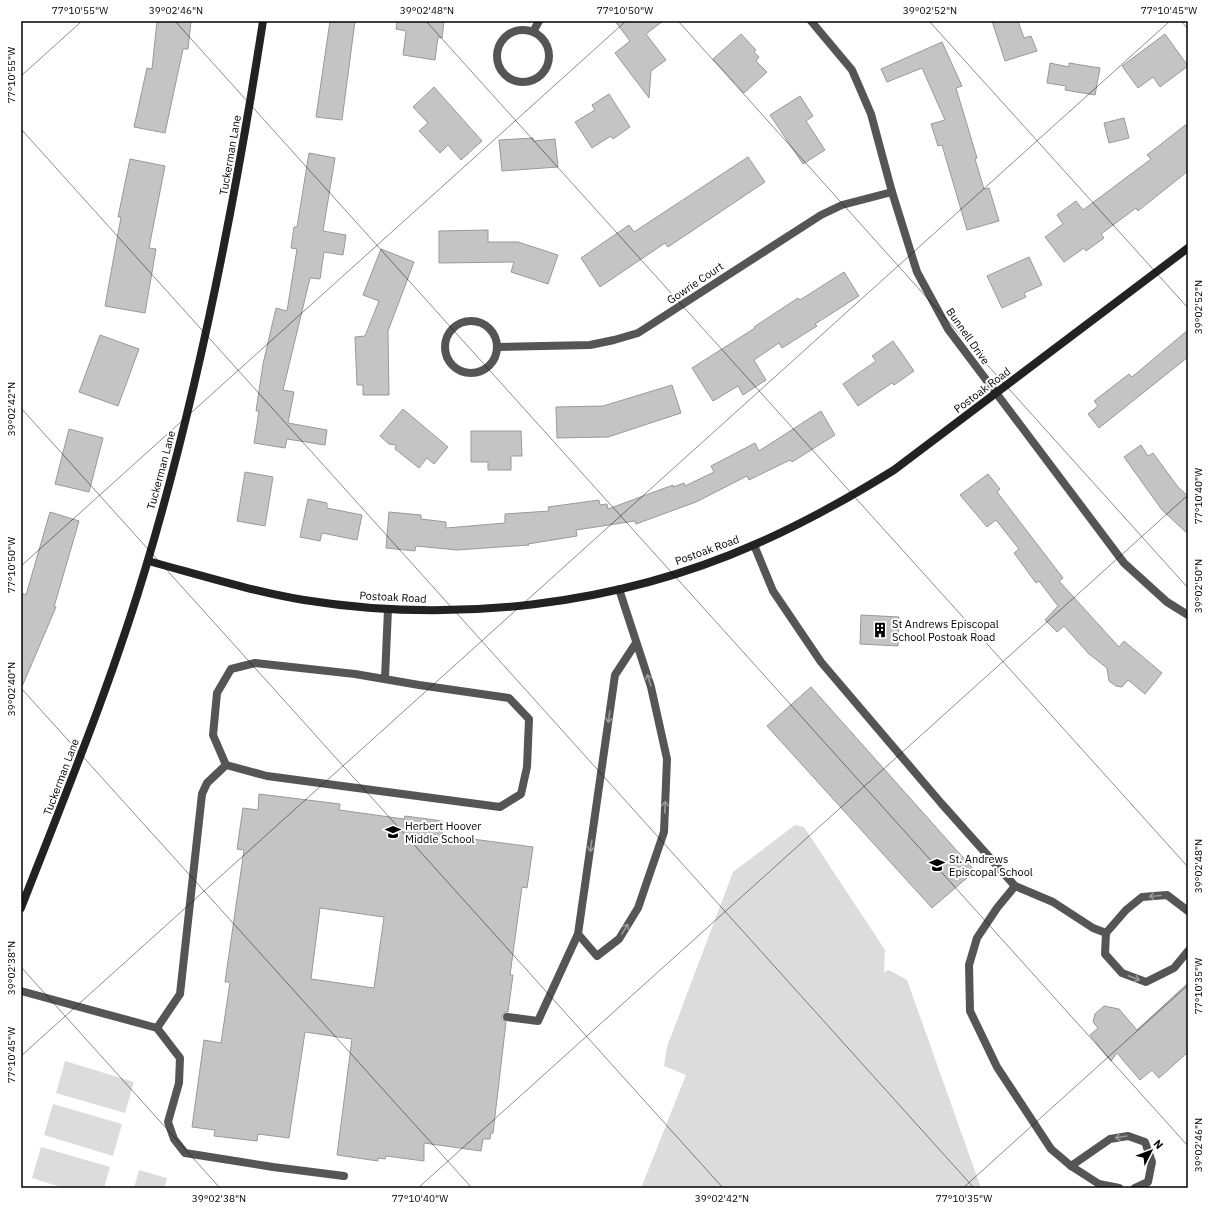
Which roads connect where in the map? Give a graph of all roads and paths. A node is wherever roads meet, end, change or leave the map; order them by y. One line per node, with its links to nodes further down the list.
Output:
1 (263, 21): 10 (street, Tuckerman Lane)
2 (539, 21): 4 (street)
3 (811, 21): 5 (street, Bunnell Drive)
4 (533, 32): 4 (street)
5 (892, 192): 7 (street, Gowrie Court); 8 (street, Bunnell Drive)
6 (1188, 248): 8 (street, Postoak Road)
7 (497, 347): 7 (street)
8 (996, 393): 9 (street, Postoak Road); 13 (street, Bunnell Drive)
9 (754, 545): 11 (street, Postoak Road); 17 (street)
10 (148, 561): 12 (street, Postoak Road); 18 (street, Tuckerman Lane)
11 (619, 589): 12 (street, Postoak Road); 14 (street)
12 (388, 609): 15 (street)
13 (1188, 615)
14 (636, 643): 21 (street, one-way to 21); 21 (street, one-way to 14)
15 (385, 678): 16 (street); 16 (street)
16 (226, 765): 25 (street)
17 (1015, 886): 20 (street); 26 (street)
18 (21, 908)
19 (1188, 911): 20 (street, one-way to 20)
20 (1106, 933): 22 (street, one-way to 22)
21 (578, 934): 24 (street)
22 (1188, 951)
23 (21, 991): 25 (street)
24 (507, 1017)
25 (157, 1028): 27 (street)
26 (1071, 1166): 28 (street); 29 (street, one-way to 26)
27 (344, 1176)
28 (1119, 1188)
29 (1135, 1188)

